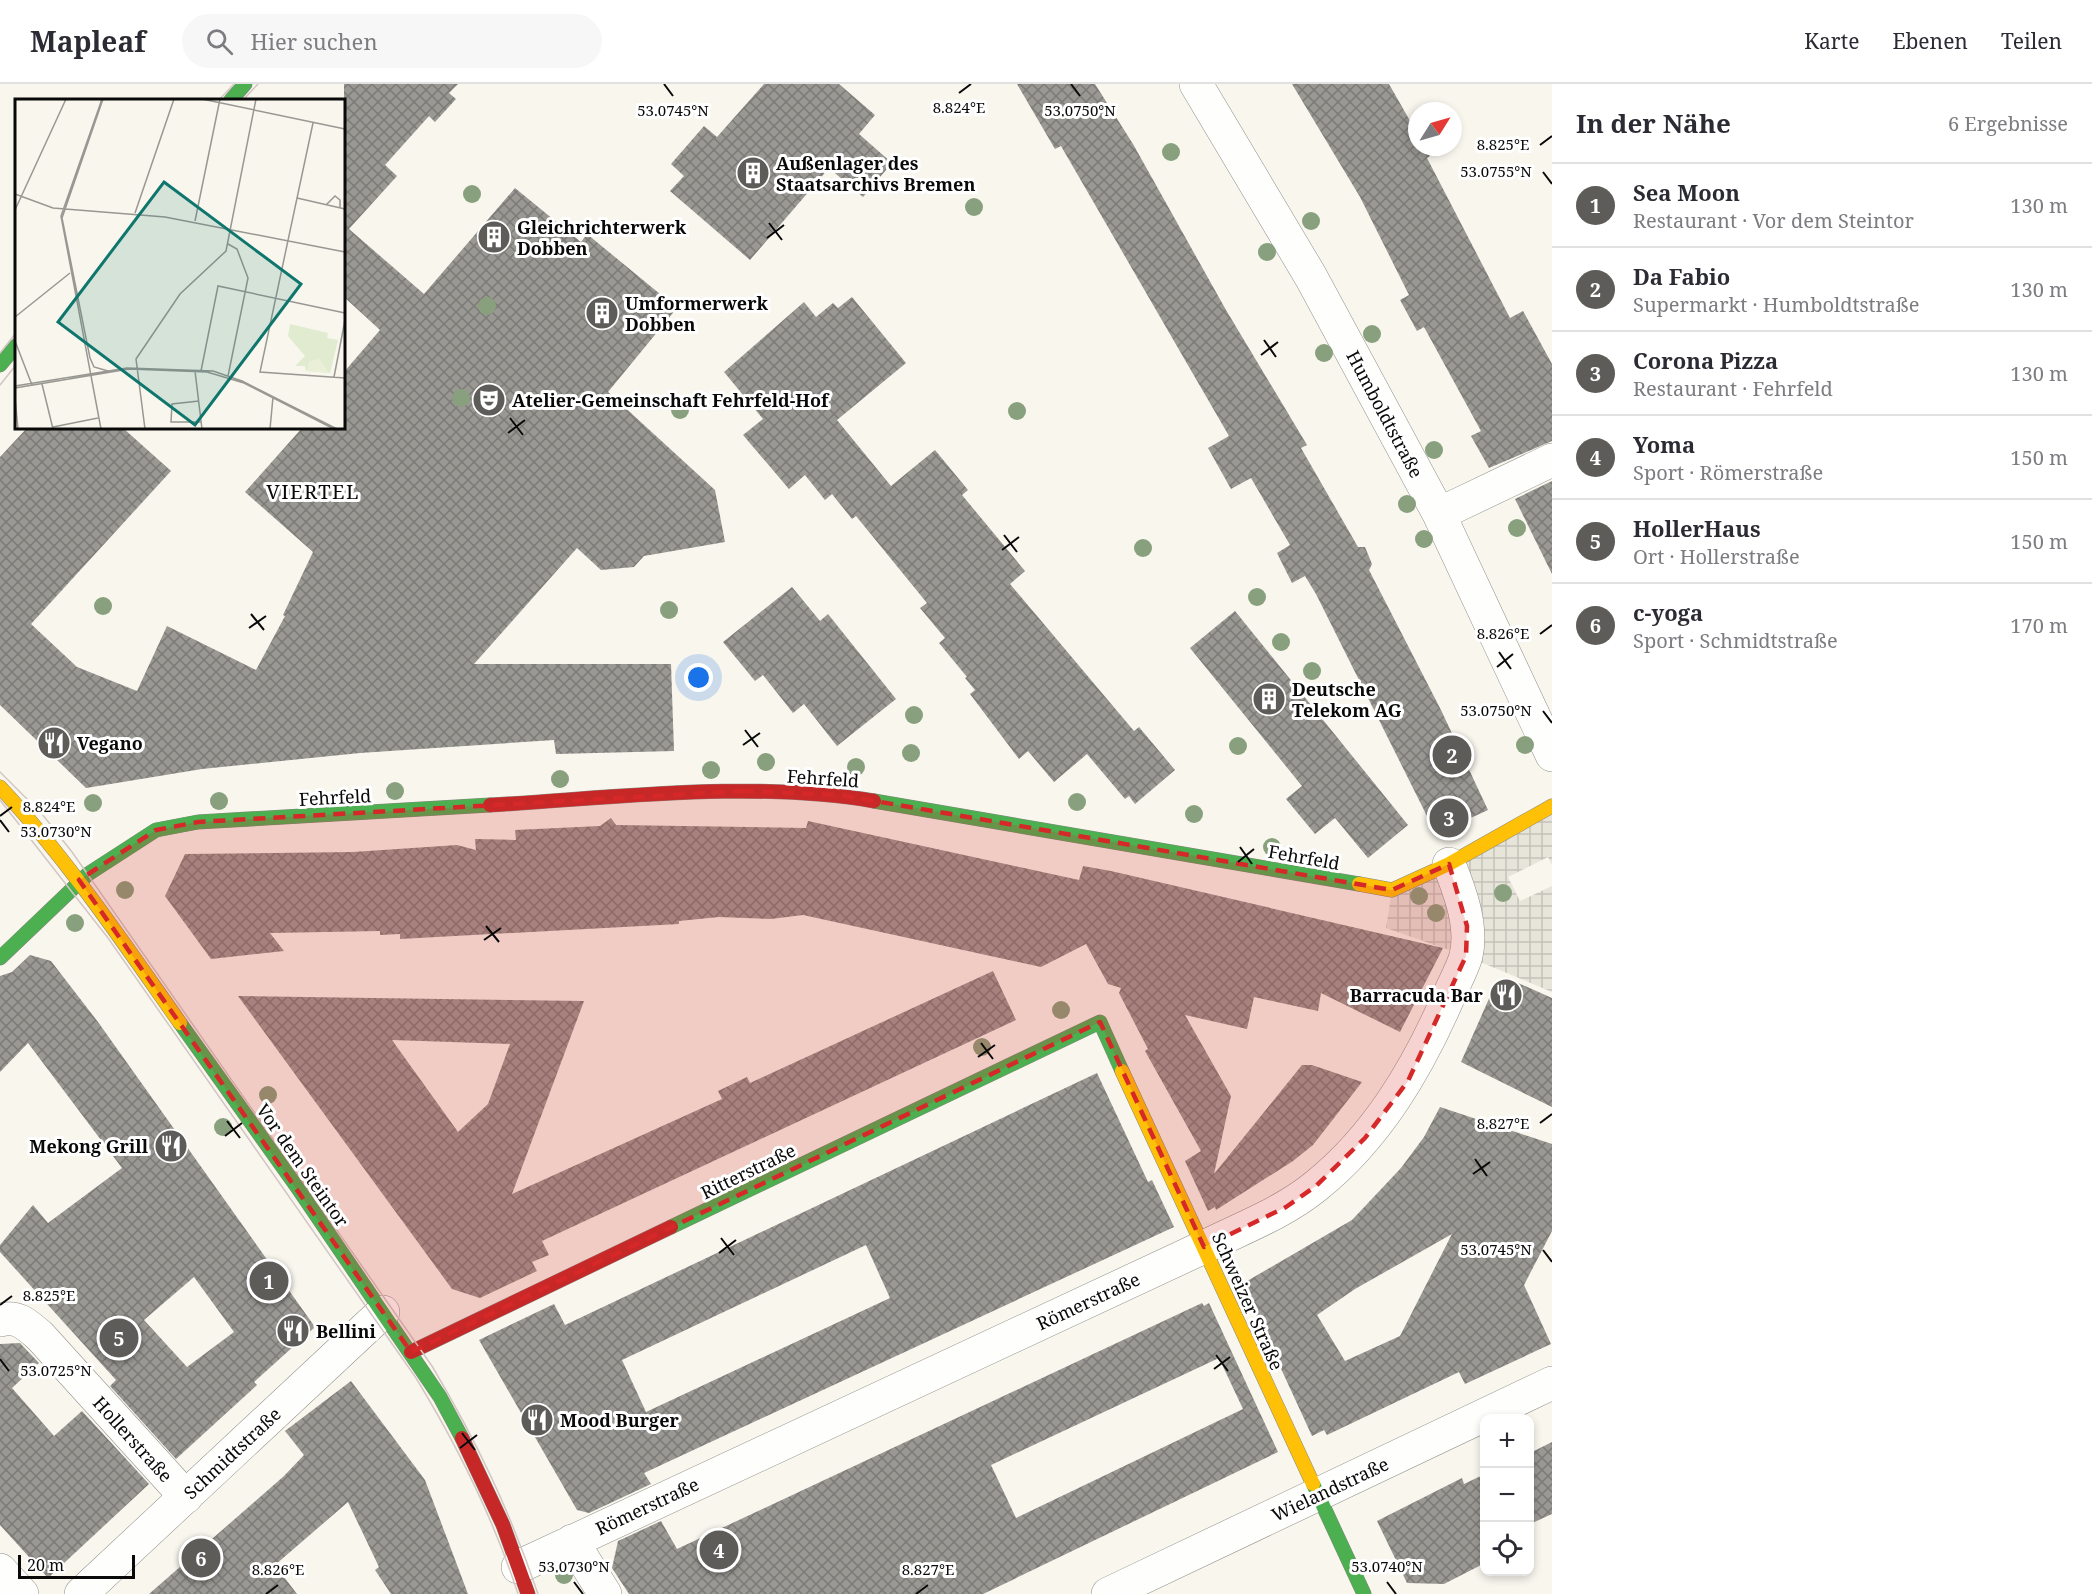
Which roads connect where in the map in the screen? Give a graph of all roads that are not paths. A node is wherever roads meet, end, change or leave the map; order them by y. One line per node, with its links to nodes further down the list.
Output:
1 (245, 84): 3 (street)
2 (1196, 84): 7 (street, Humboldtstraße)
3 (232, 99)
4 (15, 347): 5 (street)
5 (0, 365)
6 (1552, 460): 7 (street)
7 (1438, 514): 8 (street, Humboldtstraße)
8 (1552, 755)
9 (0, 787): 12 (street, Vor dem Steintor)
10 (1552, 806): 11 (street, Fehrfeld)
11 (1449, 864): 12 (street, Fehrfeld); 15 (street, Römerstraße)
12 (79, 880): 13 (street, Fehrfeld); 16 (street, Vor dem Steintor)
13 (0, 958)
14 (1100, 1022): 15 (street, Schweizer Straße); 18 (street, Ritterstraße)
15 (1204, 1247): 20 (street, Schweizer Straße); 22 (street, Römerstraße)
16 (383, 1312): 18 (street, Vor dem Steintor); 21 (street, Schmidtstraße)
17 (0, 1320): 21 (street, Hollerstraße)
18 (411, 1352): 24 (street, Vor dem Steintor)
19 (1552, 1383): 20 (street, Wielandstraße)
20 (1317, 1495): 28 (street, Wielandstraße); 29 (street, Schweizer Straße)
21 (186, 1497): 26 (street, Schmidtstraße)
22 (572, 1541): 24 (street, Römerstraße); 27 (street)
23 (0, 1570): 25 (street)
24 (523, 1580)
25 (22, 1594)
26 (81, 1594)
27 (605, 1594)
28 (1108, 1594)
29 (1364, 1594)

